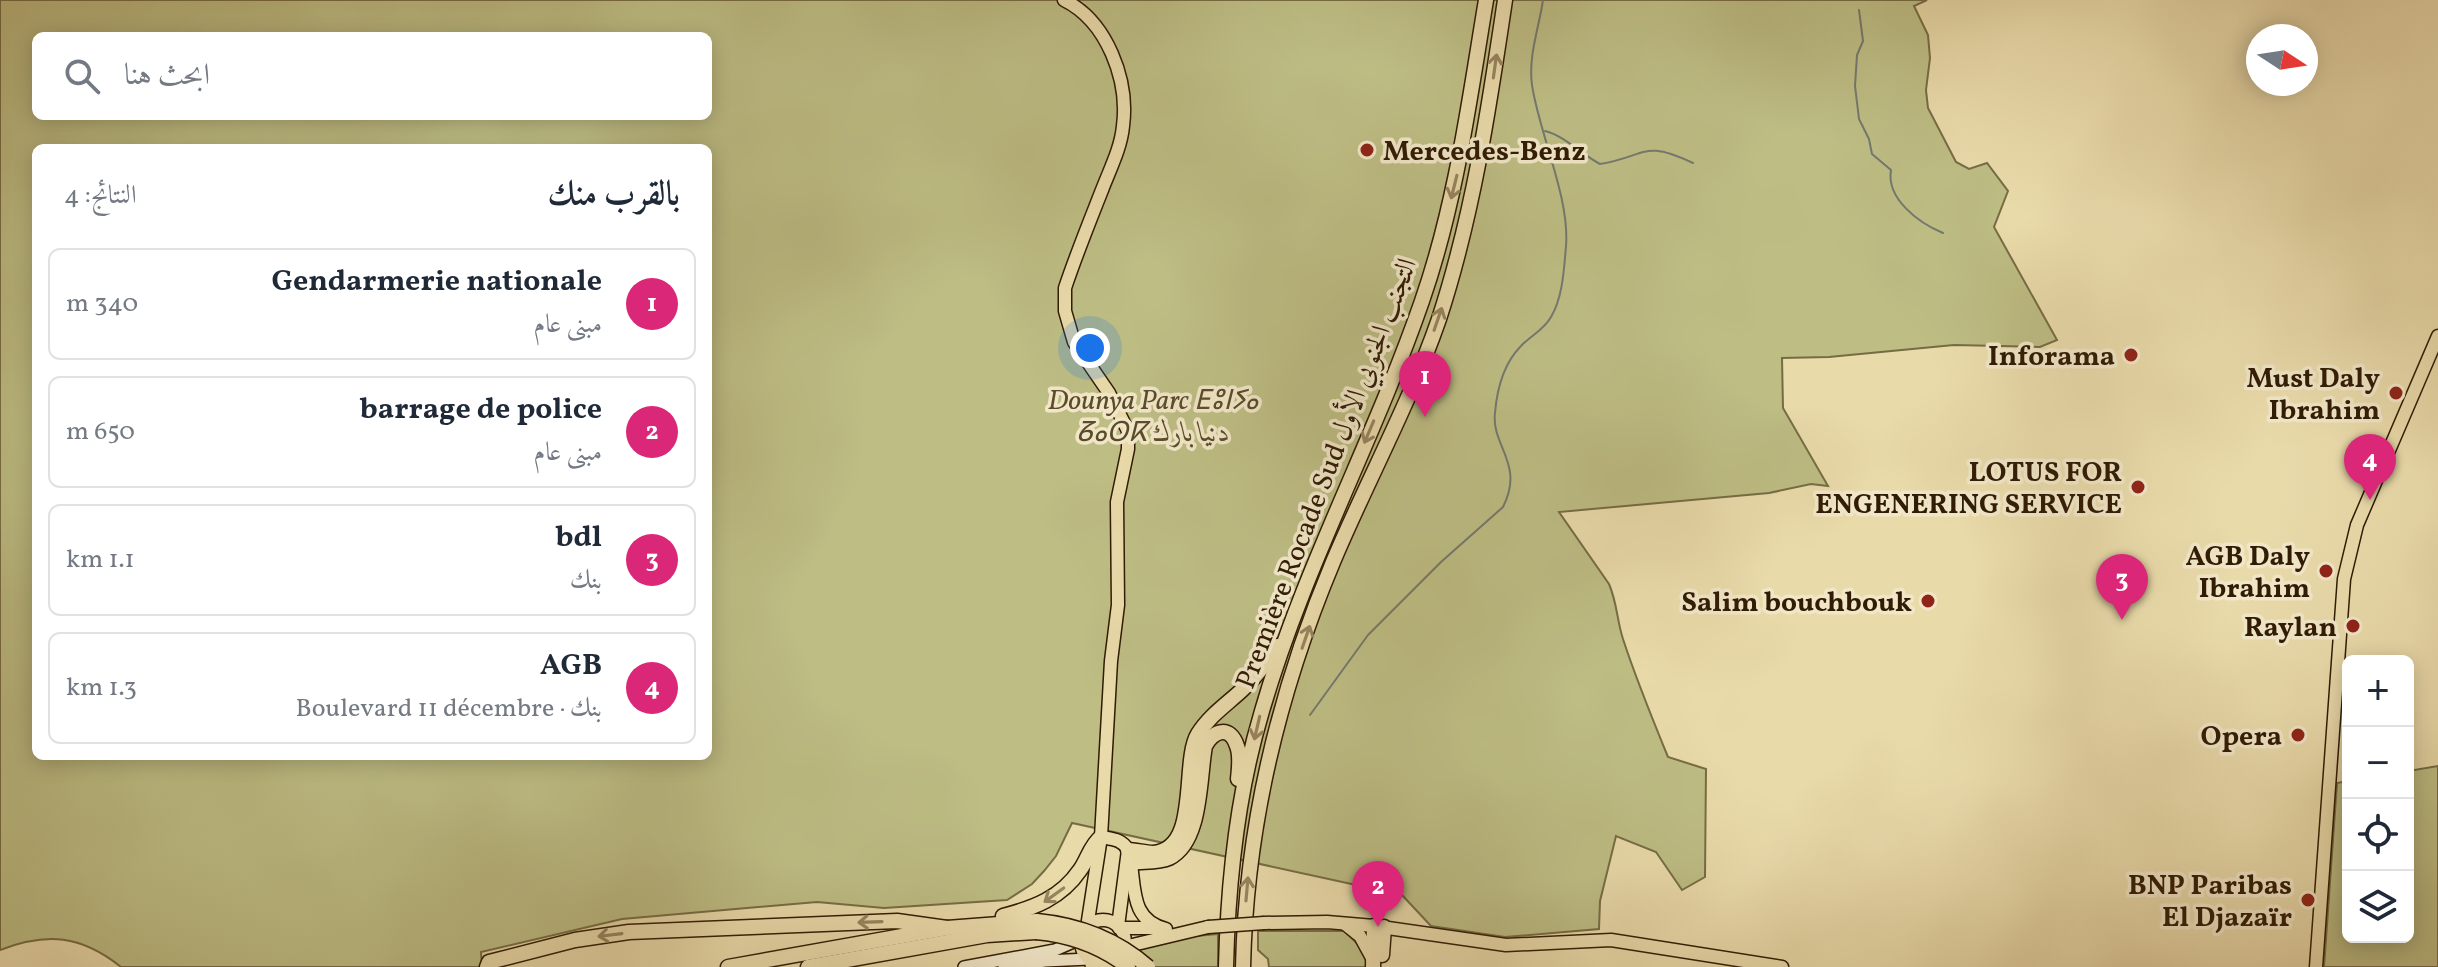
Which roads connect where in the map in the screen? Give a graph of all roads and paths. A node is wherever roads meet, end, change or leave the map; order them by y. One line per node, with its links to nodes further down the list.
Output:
1 (1064, 0): 6 (main road)
2 (1486, 0): 5 (highway, Première Rocade Sud التجنب الجنوبي الأول, one-way to 5)
3 (1505, 0): 30 (highway, Première Rocade Sud التجنب الجنوبي الأول, one-way to 3)
4 (2438, 336): 32 (main road)
5 (1302, 595): 8 (highway, Première Rocade Sud التجنب الجنوبي الأول, one-way to 8); 9 (highway)
6 (1104, 803): 7 (main road); 9 (main road)
7 (1101, 837): 9 (main road); 10 (highway, one-way to 10); 19 (main road)
8 (1234, 848): 9 (highway); 29 (highway, Première Rocade Sud التجنب الجنوبي الأول)
9 (1126, 852): 13 (main road); 16 (main road)
10 (984, 923): 12 (highway); 15 (highway)
11 (1345, 924): 14 (main road); 18 (main road, bridge); 22 (main road)
12 (1036, 927): 20 (highway, bridge); 25 (highway); 28 (highway, bridge)
13 (1119, 927): 16 (main road); 19 (main road); 20 (main road)
14 (1379, 927): 17 (main road); 22 (highway)
15 (947, 928): 23 (highway, one-way to 23); 24 (highway)
16 (1166, 929): 18 (main road)
17 (1400, 929): 22 (main road); 31 (main road)
18 (1190, 930): 20 (main road)
19 (1084, 933): 21 (main road); 26 (main road)
20 (1122, 960): 21 (main road)
21 (1091, 962): 27 (main road)
22 (1378, 962)
23 (487, 967)
24 (728, 967)
25 (808, 967)
26 (964, 967)
27 (1004, 967)
28 (1148, 967)
29 (1226, 967)
30 (1243, 967)
31 (1782, 967)
32 (2316, 967)

